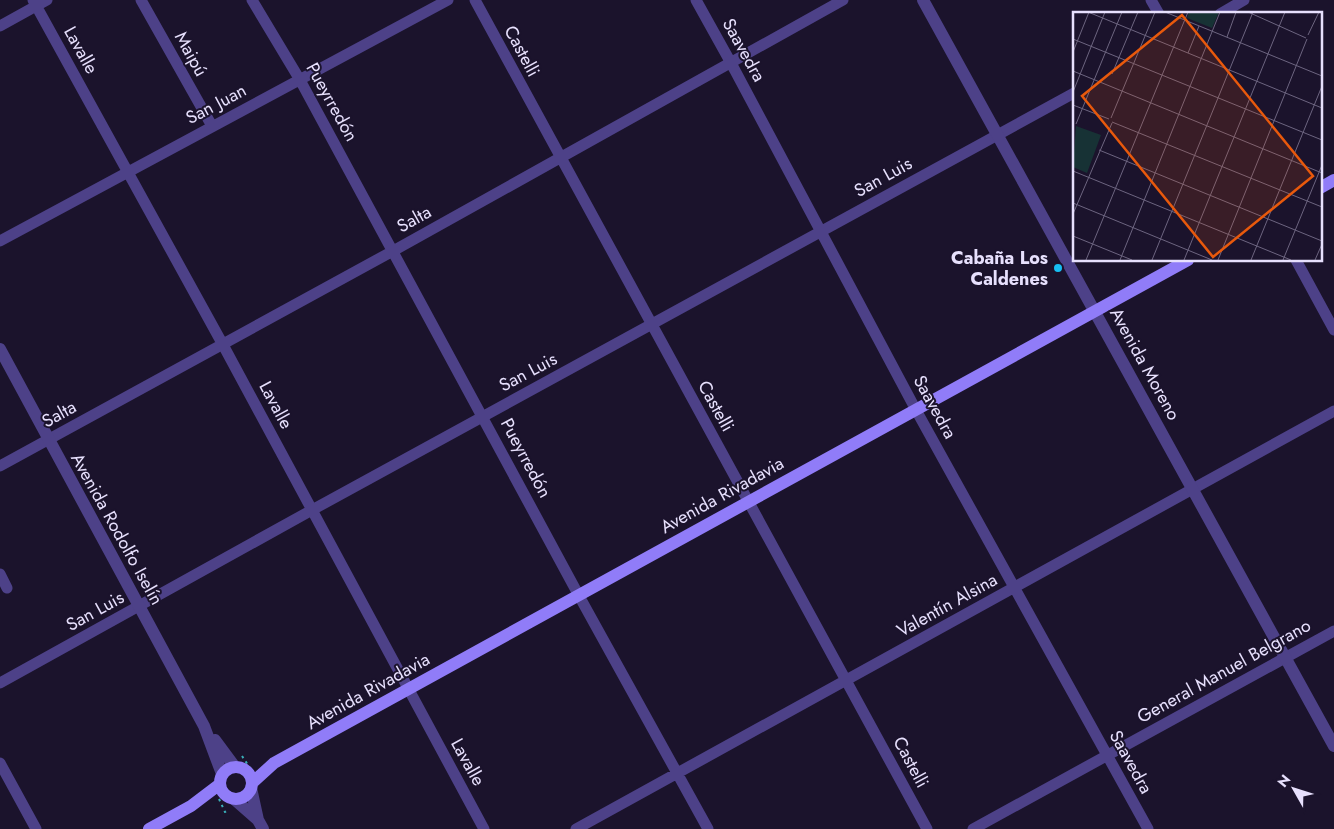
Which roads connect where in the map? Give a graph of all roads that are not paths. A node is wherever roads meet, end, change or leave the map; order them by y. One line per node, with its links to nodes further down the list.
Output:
1 (47, 0): 11 (street)
2 (141, 0): 18 (street, Maipú)
3 (252, 0): 16 (street, Pueyrredón)
4 (448, 0): 16 (street, San Juan)
5 (475, 0): 20 (street, Castelli)
6 (696, 0): 15 (street, Saavedra)
7 (844, 0): 15 (street, Salta)
8 (924, 0): 19 (street, Avenida Moreno)
9 (1151, 0): 12 (street)
10 (1244, 0): 13 (street)
11 (34, 3): 14 (street); 21 (street, Lavalle)
12 (1158, 12)
13 (1223, 12)
14 (0, 26)
15 (731, 63): 20 (street, Salta); 24 (street, Saavedra)
16 (300, 80): 18 (street, San Juan); 26 (street, Pueyrredón)
17 (1073, 94): 19 (street, San Luis)
18 (212, 126): 21 (street, San Juan)
19 (998, 134): 24 (street, San Luis); 29 (street, Avenida Moreno)
20 (560, 158): 26 (street, Salta); 30 (street, Castelli)
21 (128, 171): 25 (street, San Juan); 32 (street, Lavalle)
22 (1334, 180): 23 (main road)
23 (1322, 187)
24 (820, 230): 30 (street, San Luis); 34 (street, Saavedra)
25 (0, 241)
26 (393, 250): 32 (street, Salta); 36 (street, Pueyrredón)
27 (1186, 261): 29 (main road, Avenida Rivadavia)
28 (1297, 261): 31 (street)
29 (1095, 311): 34 (main road, Avenida Rivadavia); 39 (street, Avenida Moreno)
30 (652, 325): 36 (street, San Luis); 40 (street, Castelli)
31 (1334, 330)
32 (222, 343): 37 (street, Salta); 41 (street, Lavalle)
33 (0, 349): 37 (street, Avenida Rodolfo Iselín)
34 (916, 410): 40 (main road, Avenida Rivadavia); 44 (street, Saavedra)
35 (1334, 411): 39 (street, Valentín Alsina)
36 (483, 416): 41 (street, San Luis); 45 (street, Pueyrredón)
37 (48, 440): 38 (street, Salta); 46 (street, Avenida Rodolfo Iselín)
38 (0, 466)
39 (1194, 490): 44 (street, Valentín Alsina); 48 (street, Avenida Moreno)
40 (748, 501): 45 (main road, Avenida Rivadavia); 49 (street, Castelli)
41 (312, 510): 46 (street, San Luis); 51 (street, Lavalle)
42 (0, 574): 43 (street)
43 (7, 588)
44 (1014, 588): 49 (street, Valentín Alsina); 54 (street, Saavedra)
45 (578, 594): 51 (main road, Avenida Rivadavia); 58 (street, Pueyrredón)
46 (140, 606): 50 (street, San Luis); 52 (street, Avenida Rodolfo Iselín)
47 (1334, 630): 48 (street, General Manuel Belgrano)
48 (1285, 657): 53 (street, Avenida Moreno); 54 (street, General Manuel Belgrano)
49 (847, 680): 58 (street, Valentín Alsina); 69 (street, Castelli)
50 (0, 683)
51 (408, 689): 56 (main road, Avenida Rivadavia); 66 (street, Lavalle)
52 (204, 726): 57 (street, Avenida Rodolfo Iselín); 59 (street, Avenida Rodolfo Iselín)
53 (1334, 746)
54 (1107, 756): 70 (street, General Manuel Belgrano); 71 (street, Saavedra)
55 (0, 763): 64 (street)
56 (274, 763): 57 (main road, Avenida Rivadavia); 60 (main road, Avenida Rivadavia)
57 (240, 768): 59 (main road); 60 (main road)
58 (677, 773): 67 (street, Valentín Alsina); 68 (street, Pueyrredón)
59 (221, 779): 61 (main road); 62 (main road)
60 (251, 786): 61 (main road); 63 (street)
61 (231, 798): 62 (main road); 63 (street)
62 (191, 806): 65 (main road)
63 (260, 824)
64 (36, 829)
65 (149, 829)
66 (484, 829)
67 (576, 829)
68 (708, 829)
69 (927, 829)
70 (973, 829)
71 (1148, 829)

